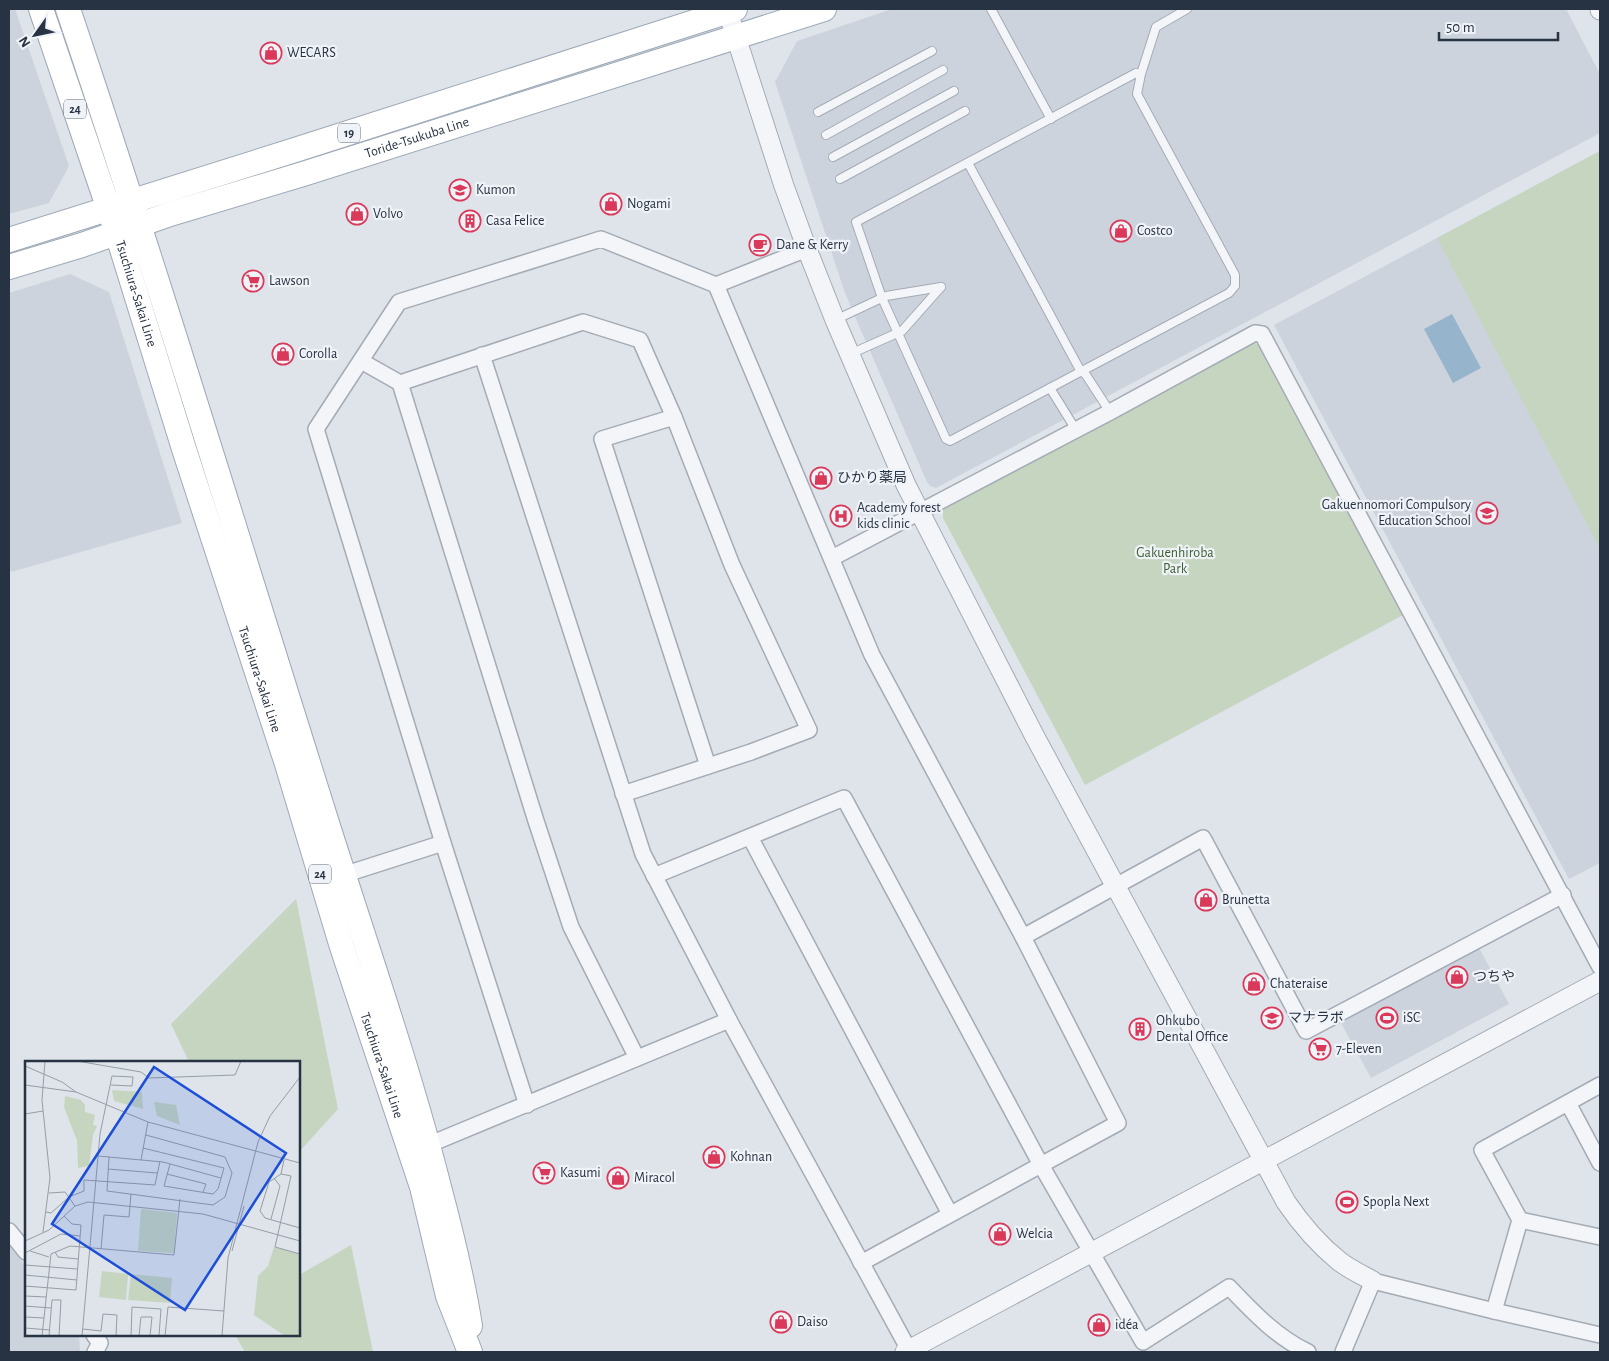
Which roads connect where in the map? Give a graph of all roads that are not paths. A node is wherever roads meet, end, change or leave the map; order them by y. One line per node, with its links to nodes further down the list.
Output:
1 (41, 9): 20 (main road, Tsuchiura-Sakai Line / 24)
2 (68, 9): 19 (main road, Tsuchiura-Sakai Line / 24)
3 (730, 9): 7 (street); 19 (main road, Toride-Tsukuba Line / 19)
4 (824, 9): 7 (main road, Toride-Tsukuba Line / 19)
5 (991, 9): 14 (lane)
6 (1187, 9): 33 (lane)
7 (736, 37): 21 (main road, Toride-Tsukuba Line / 19); 24 (street)
8 (932, 51): 13 (lane)
9 (943, 70): 15 (lane)
10 (1136, 73): 14 (lane)
11 (954, 91): 16 (lane)
12 (965, 111): 18 (lane)
13 (818, 112)
14 (1051, 119): 17 (lane)
15 (826, 135)
16 (833, 157)
17 (968, 163): 27 (lane); 33 (lane)
18 (840, 179)
19 (131, 202): 20 (main road, Toride-Tsukuba Line / 19); 21 (main road, Tsuchiura-Sakai Line / 24)
20 (109, 210): 22 (main road, Tsuchiura-Sakai Line / 24); 23 (main road, Toride-Tsukuba Line / 19)
21 (139, 225): 22 (main road, Toride-Tsukuba Line / 19); 45 (main road, Tsuchiura-Sakai Line / 24)
22 (117, 233): 25 (main road, Toride-Tsukuba Line / 19); 74 (main road, Tsuchiura-Sakai Line / 24)
23 (9, 240)
24 (807, 249): 26 (street); 28 (street)
25 (9, 267)
26 (716, 286): 32 (street); 40 (street)
27 (882, 298): 28 (lane); 29 (lane); 29 (lane)
28 (835, 320): 30 (street)
29 (897, 333): 30 (lane); 35 (lane)
30 (850, 354): 39 (street)
31 (482, 356): 34 (street); 37 (street); 42 (street)
32 (361, 361): 34 (street); 44 (street)
33 (1080, 370): 35 (lane); 36 (lane)
34 (400, 383): 53 (street)
35 (1050, 388): 38 (lane)
36 (1110, 412): 38 (street); 48 (street)
37 (674, 418): 41 (street); 41 (street)
38 (1076, 430): 39 (street)
39 (920, 513): 40 (street); 47 (street)
40 (832, 558): 49 (street)
41 (708, 766): 42 (street)
42 (623, 794): 46 (street)
43 (750, 837): 46 (street); 60 (street); 61 (street)
44 (443, 843): 45 (street); 56 (street)
45 (343, 875): 57 (main road, Tsuchiura-Sakai Line / 24)
46 (654, 876): 52 (street)
47 (1117, 886): 48 (street); 49 (street); 58 (street)
48 (1563, 894): 50 (street)
49 (1023, 937): 60 (street)
50 (1600, 967)
51 (1600, 981): 58 (street)
52 (729, 1020): 53 (street); 67 (street)
53 (637, 1058): 56 (street)
54 (1600, 1085): 55 (street)
55 (1568, 1103): 59 (street); 62 (street)
56 (527, 1105): 57 (street)
57 (428, 1145): 75 (main road, Tsuchiura-Sakai Line / 24)
58 (1263, 1161): 66 (street); 68 (street)
59 (1600, 1163)
60 (1041, 1165): 61 (street); 66 (street)
61 (950, 1214): 67 (street)
62 (1520, 1220): 64 (street); 69 (street)
63 (9, 1231): 65 (street)
64 (1600, 1237)
65 (25, 1251)
66 (1092, 1253): 72 (street); 76 (street)
67 (861, 1263): 72 (street)
68 (1373, 1281): 69 (street); 77 (street)
69 (1494, 1311): 70 (street)
70 (1600, 1335)
71 (95, 1336): 73 (street)
72 (907, 1351)
73 (95, 1352)
74 (470, 1352)
75 (475, 1352)
76 (1308, 1352)
77 (1343, 1352)

